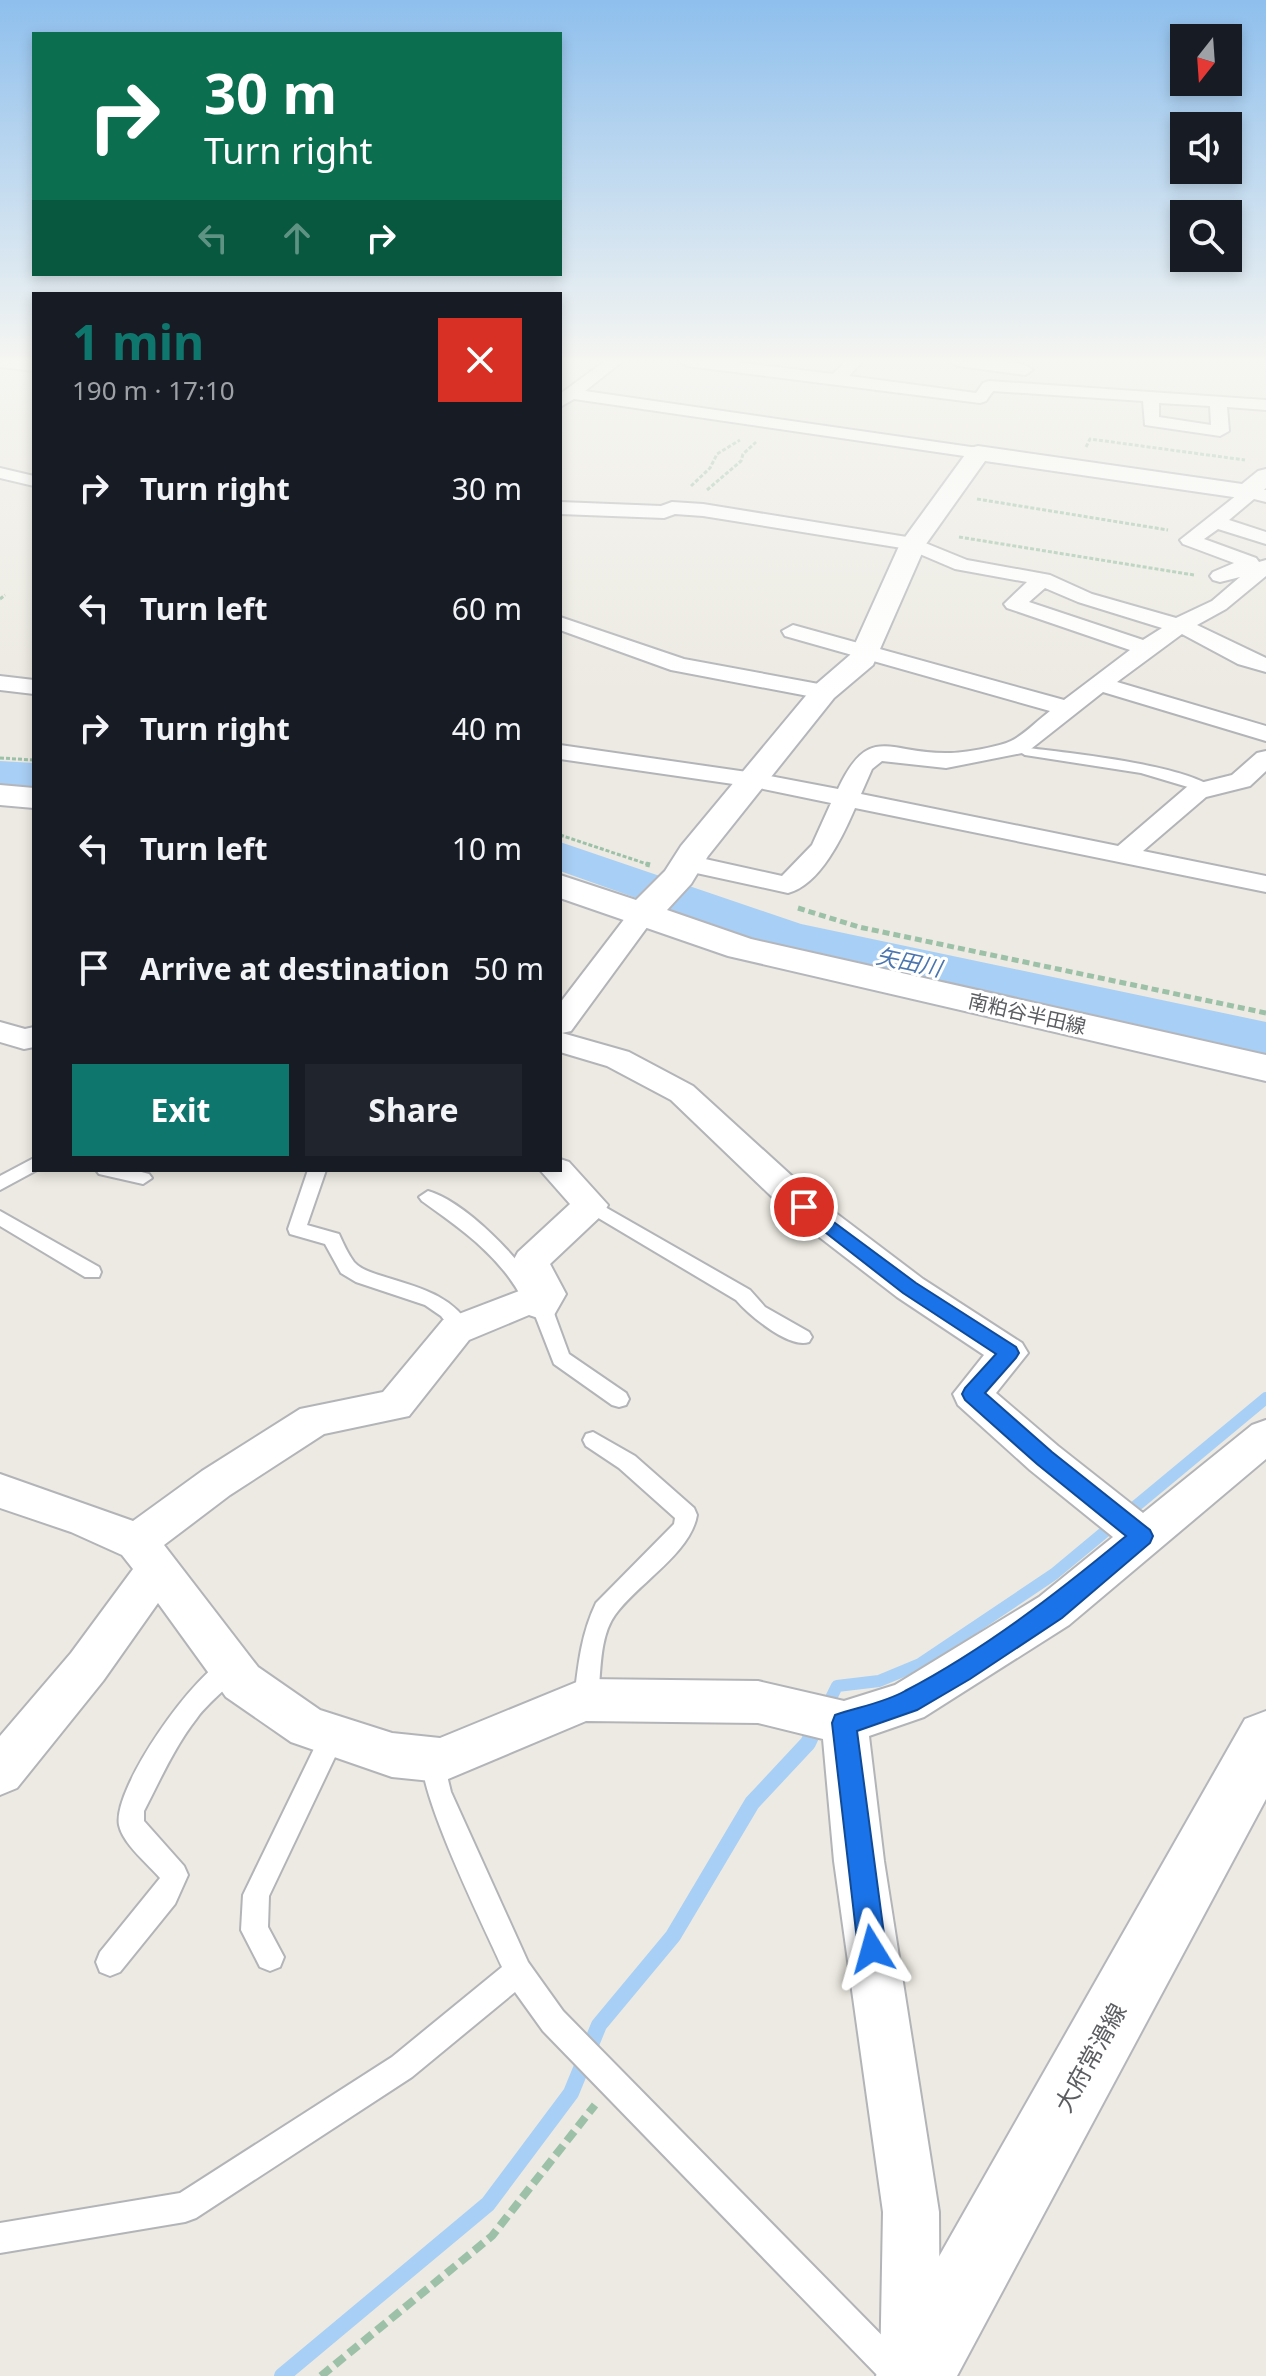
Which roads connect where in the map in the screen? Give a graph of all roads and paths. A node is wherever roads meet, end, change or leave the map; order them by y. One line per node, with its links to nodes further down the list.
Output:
1 (706, 472): 11 (path)
2 (727, 472): 11 (path)
3 (965, 472): 9 (street)
4 (1108, 472): 8 (street)
5 (0, 473): 7 (street)
6 (1266, 476): 8 (street)
7 (32, 481)
8 (1257, 494): 12 (street)
9 (949, 495): 13 (path); 14 (street)
10 (562, 508): 11 (street)
11 (681, 509): 14 (street)
12 (1215, 522): 13 (street); 15 (street)
13 (1197, 535): 17 (street)
14 (918, 537): 17 (path); 18 (street); 25 (street)
15 (1266, 538)
16 (1266, 566): 22 (street)
17 (1213, 578)
18 (1043, 579): 22 (street); 24 (street)
19 (5, 595): 20 (path)
20 (0, 599)
21 (562, 624): 30 (street)
22 (1180, 625): 24 (street); 26 (street)
23 (793, 631): 25 (street)
24 (1146, 648): 28 (street)
25 (865, 651): 30 (street); 31 (street)
26 (1266, 665)
27 (0, 683): 29 (street)
28 (1101, 684): 31 (street); 32 (street)
29 (32, 687)
30 (824, 692): 38 (street)
31 (1070, 709): 33 (street)
32 (1266, 734)
33 (1018, 747): 39 (lane); 42 (street)
34 (562, 752): 38 (street)
35 (0, 758): 37 (path)
36 (1266, 758): 39 (street)
37 (32, 760)
38 (754, 780): 42 (street); 45 (street)
39 (1208, 789): 44 (street)
40 (0, 795): 41 (street)
41 (32, 798)
42 (846, 798): 44 (street); 45 (street)
43 (562, 836): 45 (path)
44 (1123, 855): 46 (street)
45 (682, 871): 49 (street)
46 (1266, 884)
47 (562, 887): 49 (street, 南粕谷半田線)
48 (794, 907): 50 (path)
49 (645, 913): 51 (street); 55 (street, 南粕谷半田線)
50 (1266, 1013)
51 (562, 1021)
52 (0, 1032): 53 (street)
53 (32, 1037)
54 (562, 1043): 73 (street)
55 (1266, 1068)
56 (32, 1165): 61 (lane)
57 (114, 1172): 60 (lane)
58 (316, 1172): 67 (lane)
59 (559, 1172): 63 (street)
60 (143, 1178)
61 (0, 1184)
62 (428, 1197): 66 (lane)
63 (591, 1205): 66 (street); 68 (lane)
64 (0, 1218): 65 (lane)
65 (92, 1272)
66 (534, 1303): 67 (street); 69 (lane)
67 (461, 1328): 74 (street)
68 (802, 1337)
69 (619, 1399)
70 (1266, 1436): 73 (street)
71 (593, 1440): 76 (lane)
72 (0, 1491): 74 (street)
73 (1142, 1536): 77 (street)
74 (149, 1557): 75 (street); 81 (street)
75 (231, 1667): 78 (street); 83 (lane)
76 (586, 1700): 77 (street); 80 (street)
77 (844, 1723): 89 (street)
78 (333, 1736): 80 (street); 82 (lane)
79 (1266, 1739): 89 (street, 大府常滑線)
80 (432, 1759): 84 (lane)
81 (0, 1772)
82 (270, 1957)
83 (110, 1962)
84 (518, 1972): 85 (lane); 86 (lane)
85 (613, 2082): 87 (path); 88 (lane)
86 (0, 2238)
87 (321, 2376)
88 (900, 2376)
89 (912, 2376)

